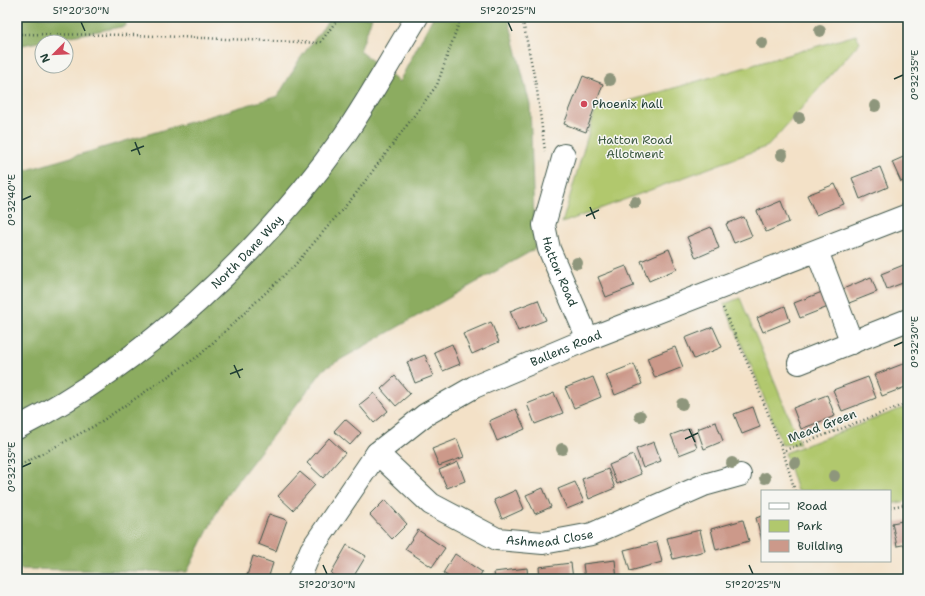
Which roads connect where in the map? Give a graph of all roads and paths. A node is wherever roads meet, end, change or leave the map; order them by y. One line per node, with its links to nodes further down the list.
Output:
1 (339, 17): 5 (path)
2 (417, 17): 15 (street, North Dane Way)
3 (461, 17): 18 (path)
4 (522, 17): 6 (path)
5 (17, 34)
6 (555, 157): 11 (street, Hatton Road)
7 (908, 215): 8 (street, Ballens Road)
8 (818, 251): 9 (street, Ballens Road); 12 (street)
9 (714, 289): 11 (street, Ballens Road); 16 (path)
10 (908, 320): 12 (street)
11 (588, 339): 17 (street, Ballens Road)
12 (852, 343): 13 (street)
13 (799, 363)
14 (908, 403): 16 (path, Mead Green)
15 (17, 428)
16 (782, 451): 20 (path, Mead Green)
17 (377, 453): 19 (street, Ashmead Close); 23 (street, Ballens Road)
18 (17, 468)
19 (740, 475)
20 (795, 490)
21 (908, 504): 22 (path)
22 (891, 507)
23 (299, 579)

